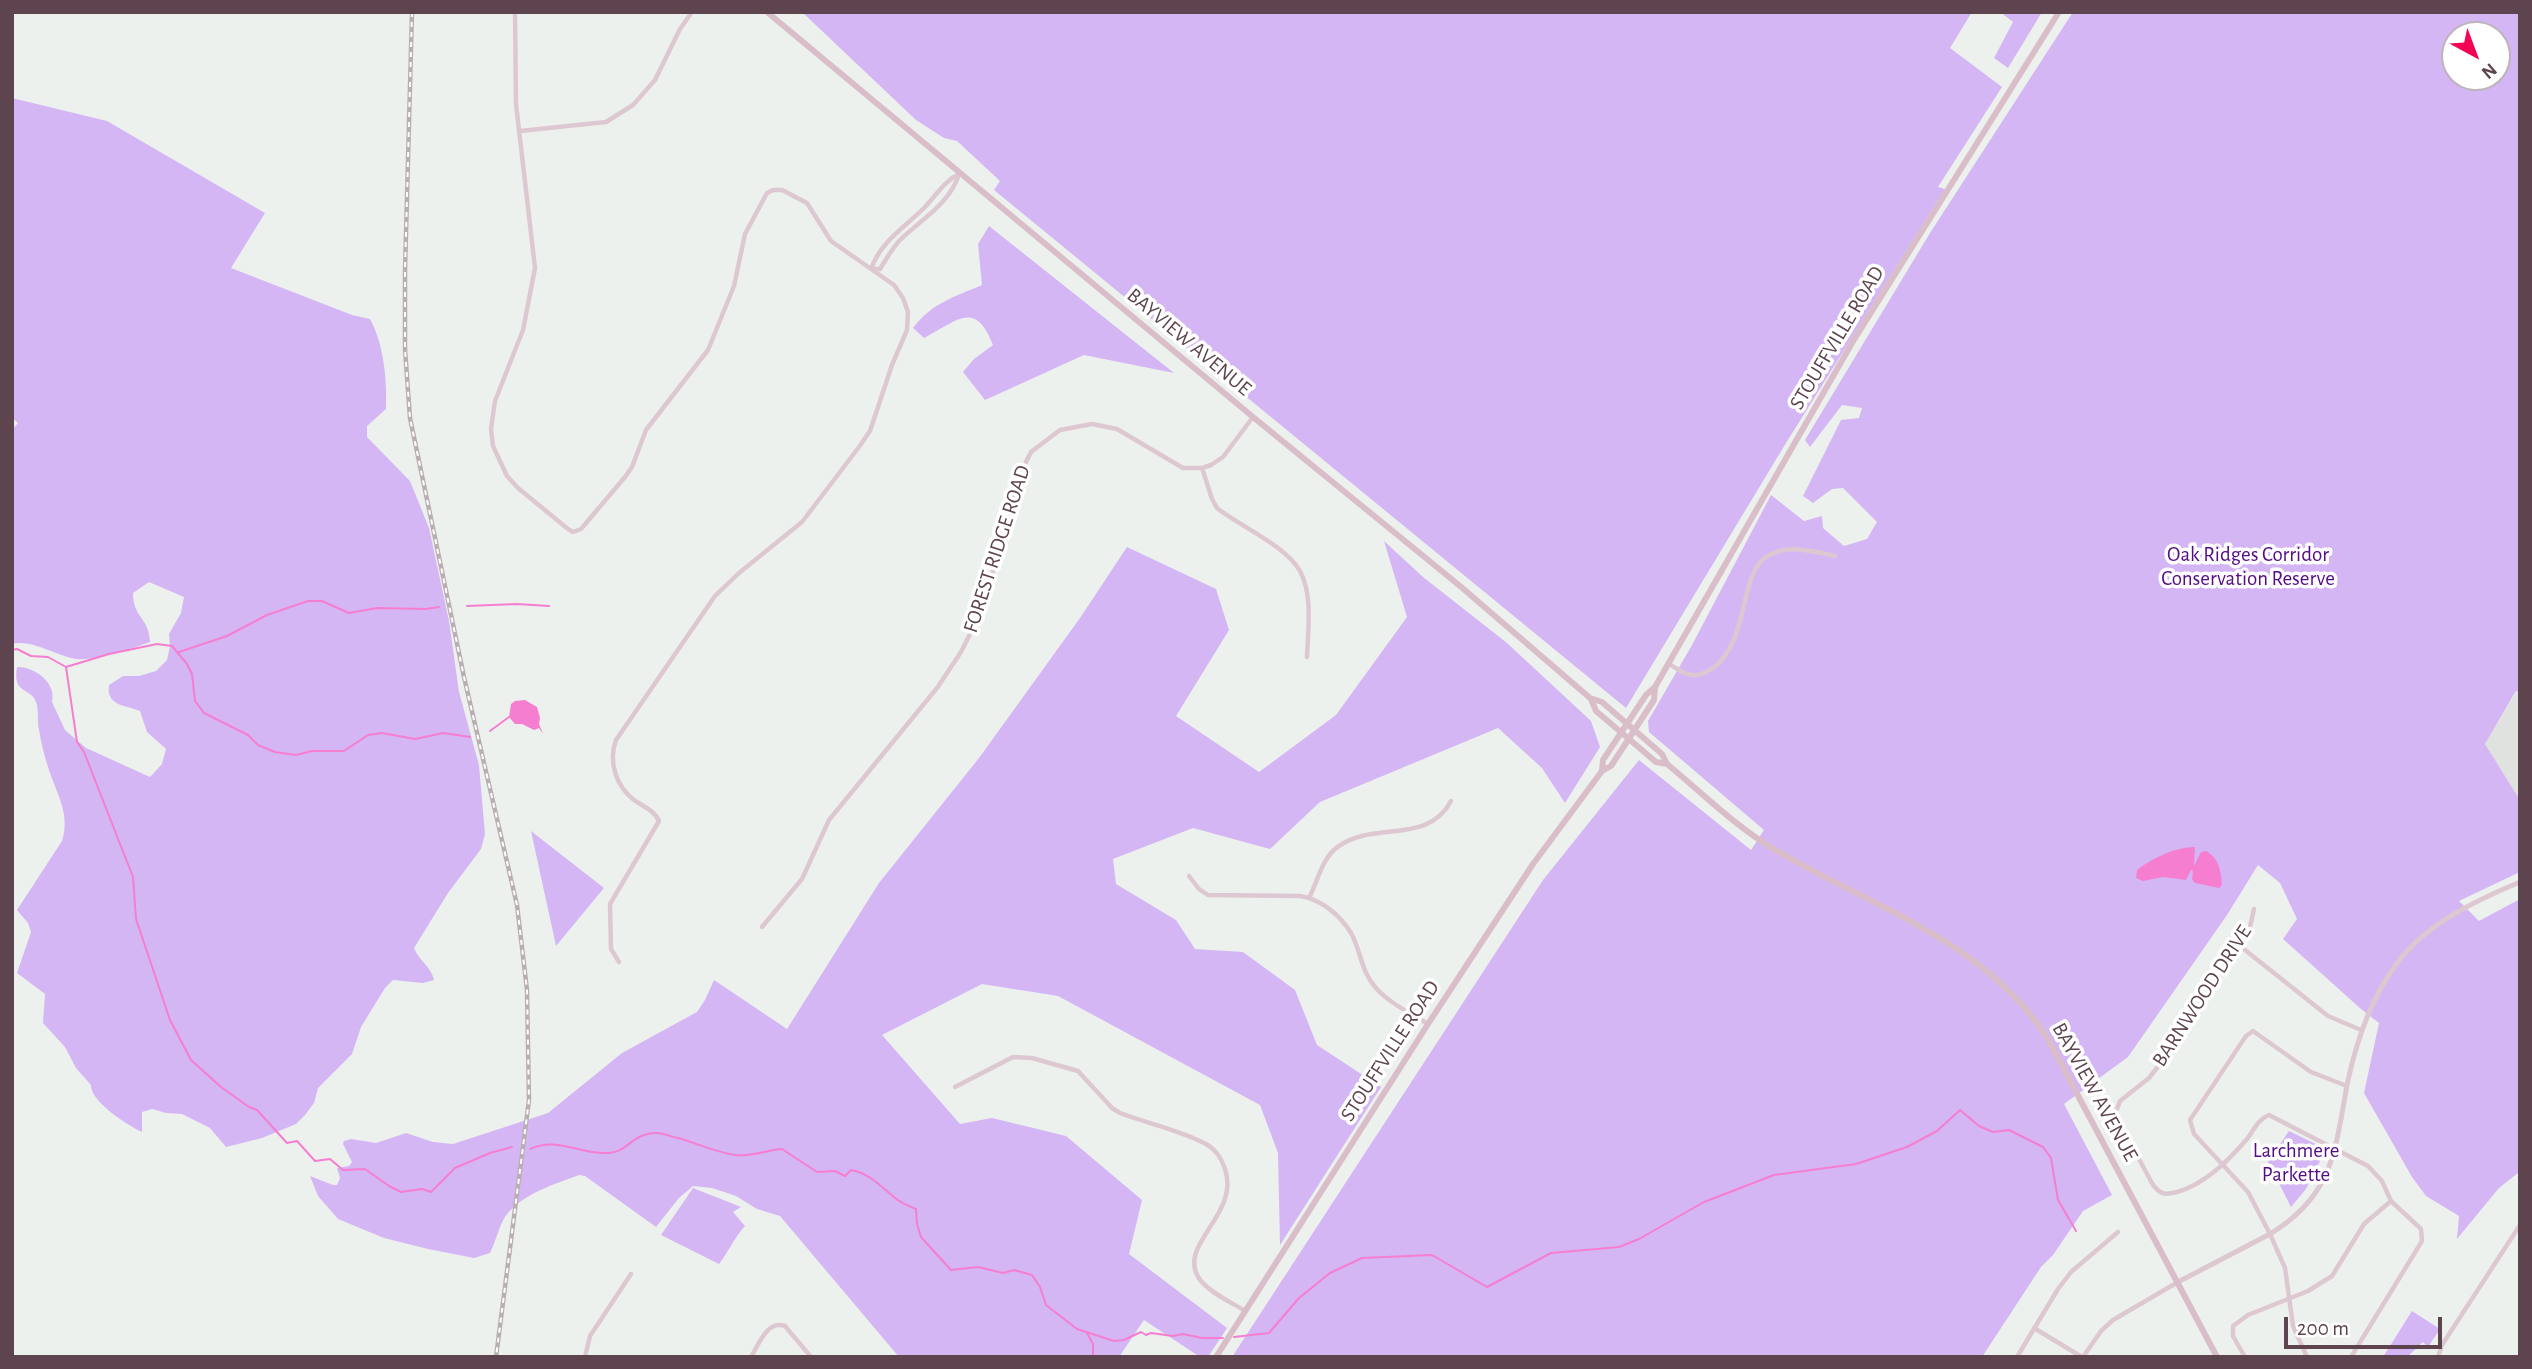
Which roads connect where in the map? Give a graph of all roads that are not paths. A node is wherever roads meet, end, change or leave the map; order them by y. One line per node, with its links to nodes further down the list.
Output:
1 (515, 12): 5 (street)
2 (692, 12): 5 (street)
3 (766, 12): 6 (main road, BAYVIEW AVENUE)
4 (2059, 12): 12 (main road, STOUFFVILLE ROAD)
5 (520, 131): 7 (street)
6 (959, 174): 7 (street); 7 (street); 8 (main road, BAYVIEW AVENUE)
7 (871, 269): 28 (street)
8 (1253, 417): 9 (street); 14 (main road, BAYVIEW AVENUE)
9 (1202, 468): 11 (street); 26 (street, FOREST RIDGE ROAD)
10 (1835, 556): 12 (street)
11 (1307, 657)
12 (1668, 664): 13 (main road, STOUFFVILLE ROAD)
13 (1655, 687): 15 (main road, STOUFFVILLE ROAD); 16 (main road, STOUFFVILLE ROAD)
14 (1590, 698): 15 (main road, BAYVIEW AVENUE); 17 (main road, BAYVIEW AVENUE)
15 (1627, 724): 16 (main road, BAYVIEW AVENUE); 17 (main road, STOUFFVILLE ROAD)
16 (1634, 730): 18 (main road, STOUFFVILLE ROAD); 19 (main road, BAYVIEW AVENUE)
17 (1621, 732): 18 (main road, BAYVIEW AVENUE); 20 (main road, STOUFFVILLE ROAD)
18 (1629, 739): 19 (main road, BAYVIEW AVENUE); 20 (main road, STOUFFVILLE ROAD)
19 (1667, 764): 40 (main road, BAYVIEW AVENUE)
20 (1602, 771): 29 (main road, STOUFFVILLE ROAD)
21 (1451, 801): 24 (street)
22 (1189, 876): 24 (street)
23 (2520, 882): 30 (street)
24 (1310, 898): 29 (street)
25 (2254, 909): 27 (street, BARNWOOD DRIVE)
26 (762, 927)
27 (2240, 946): 30 (street); 34 (street, BARNWOOD DRIVE)
28 (619, 962)
29 (1428, 1024): 42 (main road, STOUFFVILLE ROAD)
30 (2361, 1030): 31 (street)
31 (2347, 1086): 33 (street); 34 (street)
32 (955, 1087): 42 (street)
33 (2336, 1149): 34 (street); 35 (street); 38 (street)
34 (2222, 1163): 38 (street)
35 (2390, 1201): 41 (street); 53 (street)
36 (2520, 1226): 54 (street)
37 (2118, 1232): 43 (street)
38 (2270, 1234): 40 (street); 41 (street)
39 (631, 1274): 44 (street)
40 (2178, 1282): 49 (street); 50 (main road, BAYVIEW AVENUE)
41 (2289, 1297): 51 (street); 52 (street)
42 (1245, 1311): 47 (main road, STOUFFVILLE ROAD)
43 (2035, 1328): 48 (street); 49 (street)
44 (585, 1357)
45 (751, 1357): 46 (street)
46 (810, 1357)
47 (1216, 1357)
48 (2017, 1357)
49 (2083, 1357)
50 (2217, 1357)
51 (2245, 1357)
52 (2307, 1357)
53 (2351, 1357)
54 (2438, 1357)

